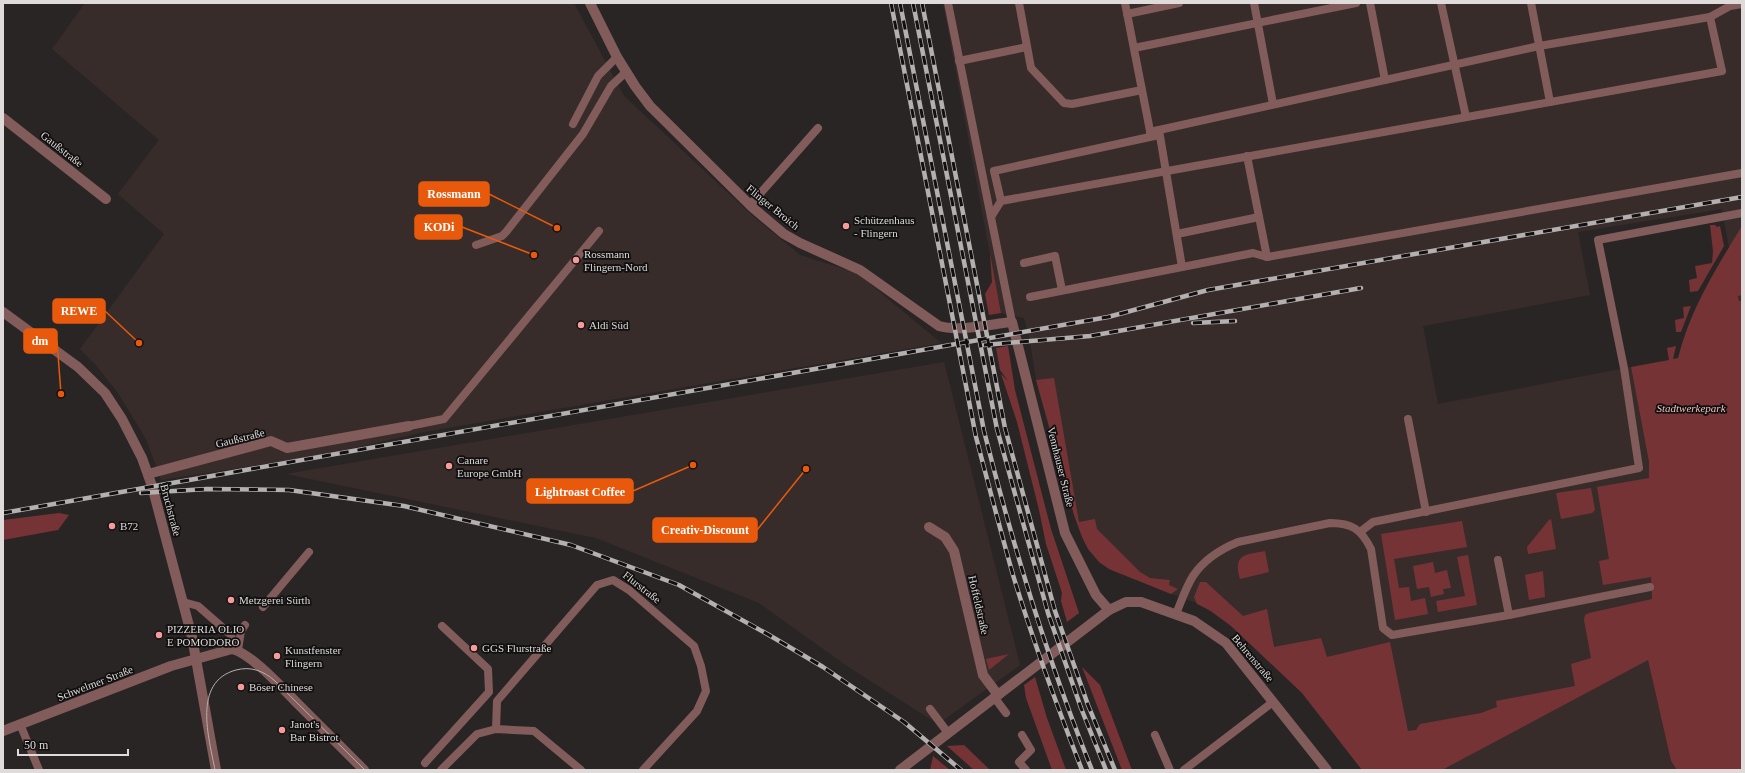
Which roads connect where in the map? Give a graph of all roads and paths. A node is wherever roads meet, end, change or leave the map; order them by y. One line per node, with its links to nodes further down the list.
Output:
1 (590, 3): 19 (street, Flinger Broich)
2 (948, 3): 20 (lane)
3 (1019, 3): 17 (lane)
4 (1125, 3): 13 (lane)
5 (1179, 3): 13 (lane)
6 (1254, 3): 15 (lane)
7 (1356, 3): 15 (lane)
8 (1370, 3): 23 (lane)
9 (1442, 3): 21 (lane)
10 (1531, 3): 16 (lane)
11 (1730, 4): 12 (lane); 14 (lane)
12 (1742, 4)
13 (1127, 14): 18 (lane)
14 (1710, 17): 16 (lane); 25 (lane)
15 (1258, 23): 18 (lane); 26 (lane)
16 (1539, 46): 21 (lane); 25 (lane)
17 (1027, 47): 20 (lane); 24 (lane)
18 (1134, 48): 24 (lane)
19 (617, 57): 22 (street, Flinger Broich); 29 (lane)
20 (959, 61): 40 (lane)
21 (1455, 64): 23 (lane); 27 (lane)
22 (626, 72): 38 (street, Flinger Broich); 44 (lane)
23 (1385, 80): 26 (lane)
24 (1142, 90): 32 (lane)
25 (1550, 102): 27 (lane)
26 (1273, 104): 31 (lane)
27 (1466, 117): 33 (lane)
28 (3, 118): 36 (street, Gaußstraße)
29 (572, 124)
30 (818, 128): 38 (lane)
31 (1159, 132): 32 (lane); 34 (lane)
32 (1150, 134): 37 (lane)
33 (1248, 156): 34 (lane); 41 (lane)
34 (1166, 171): 37 (lane); 43 (lane)
35 (1742, 173): 45 (lane)
36 (106, 199)
37 (1001, 201): 40 (lane)
38 (750, 205): 51 (street, Flinger Broich)
39 (1742, 213): 55 (lane)
40 (991, 217): 51 (lane)
41 (1259, 217): 43 (lane); 45 (lane)
42 (599, 231): 53 (lane)
43 (1177, 234): 47 (lane)
44 (476, 245)
45 (1267, 257): 47 (lane)
46 (1024, 263): 48 (lane)
47 (1182, 267): 48 (lane)
48 (1062, 290): 49 (lane)
49 (1030, 297)
50 (3, 312): 54 (street, Bruchstraße)
51 (1012, 322): 63 (street, Vennhauser Straße)
52 (1408, 419): 55 (lane)
53 (409, 426): 54 (street, Gaußstraße)
54 (148, 474): 61 (street, Bruchstraße)
55 (1426, 512): 57 (lane)
56 (929, 527): 70 (street, Hoffeldstraße)
57 (1360, 532): 64 (lane); 65 (lane)
58 (308, 552): 62 (lane)
59 (1498, 560): 65 (lane)
60 (1650, 587): 65 (lane)
61 (184, 602): 68 (lane); 69 (street, Bruchstraße)
62 (263, 607)
63 (1109, 610): 64 (street, Behrenstraße); 70 (street)
64 (1176, 614): 71 (street, Behrenstraße)
65 (1509, 615)
66 (245, 625): 68 (lane)
67 (442, 626): 80 (lane)
68 (238, 651): 69 (street); 83 (street)
69 (196, 659): 74 (street, Schwelmer Straße); 82 (street, Bruchstraße)
70 (996, 696): 73 (lane); 77 (street)
71 (1273, 702): 90 (lane); 91 (street, Behrenstraße)
72 (930, 709): 77 (lane)
73 (1006, 713)
74 (20, 724): 76 (street, Schwelmer Straße); 81 (lane)
75 (496, 729): 84 (lane); 85 (lane); 86 (lane, Flurstraße)
76 (3, 731)
77 (948, 733): 87 (street)
78 (1022, 735): 88 (lane)
79 (1155, 735): 89 (lane)
80 (425, 763)
81 (39, 770)
82 (216, 770)
83 (364, 770)
84 (441, 770)
85 (581, 770)
86 (643, 770)
87 (900, 770)
88 (1026, 770)
89 (1170, 770)
90 (1184, 770)
91 (1327, 770)

